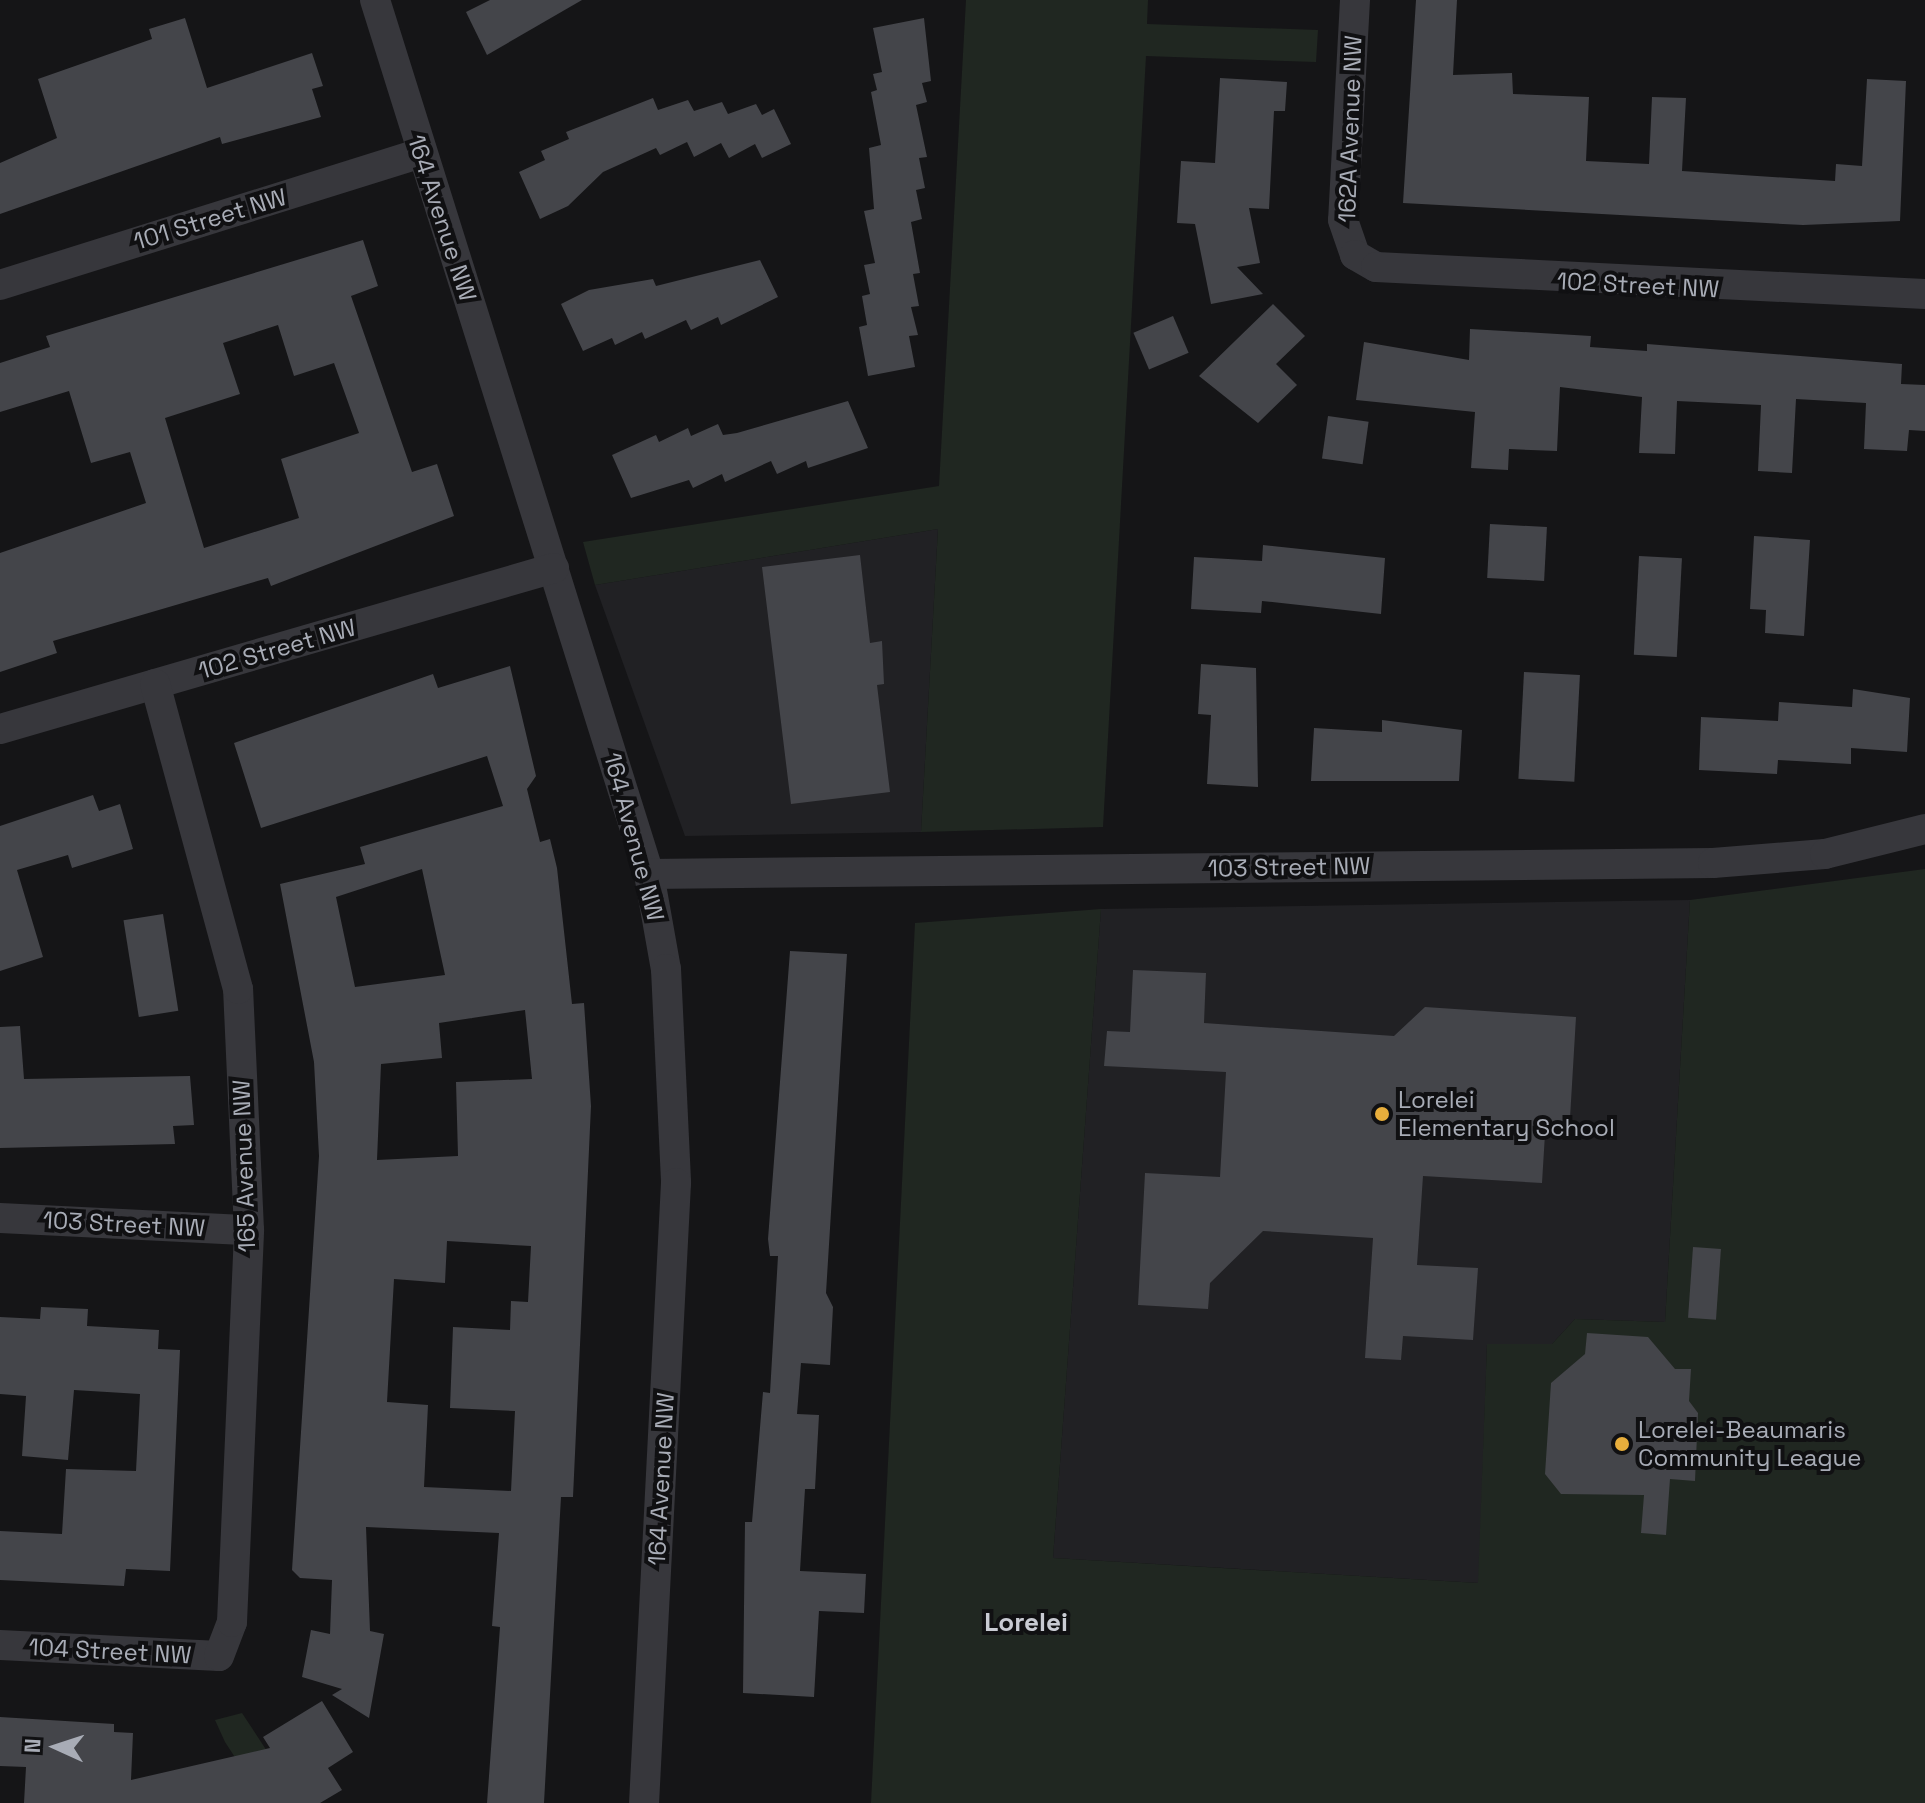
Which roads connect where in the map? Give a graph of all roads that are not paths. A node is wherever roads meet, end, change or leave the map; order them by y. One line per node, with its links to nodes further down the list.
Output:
1 (375, 0): 3 (street, 164 Avenue NW)
2 (1355, 0): 4 (street, 162A Avenue NW)
3 (421, 153): 5 (street, 101 Street NW); 7 (street, 164 Avenue NW)
4 (1355, 255): 6 (street, 102 Street NW)
5 (0, 285)
6 (1925, 294)
7 (554, 568): 8 (street, 102 Street NW); 11 (street, 164 Avenue NW)
8 (155, 684): 9 (street, 102 Street NW); 13 (street, 165 Avenue NW)
9 (0, 729)
10 (1925, 829): 11 (street, 103 Street NW)
11 (649, 874): 16 (street, 164 Avenue NW)
12 (0, 1218): 13 (street, 103 Street NW)
13 (249, 1230): 15 (street, 165 Avenue NW)
14 (0, 1645): 15 (street, 104 Street NW)
15 (219, 1656)
16 (644, 1803)

